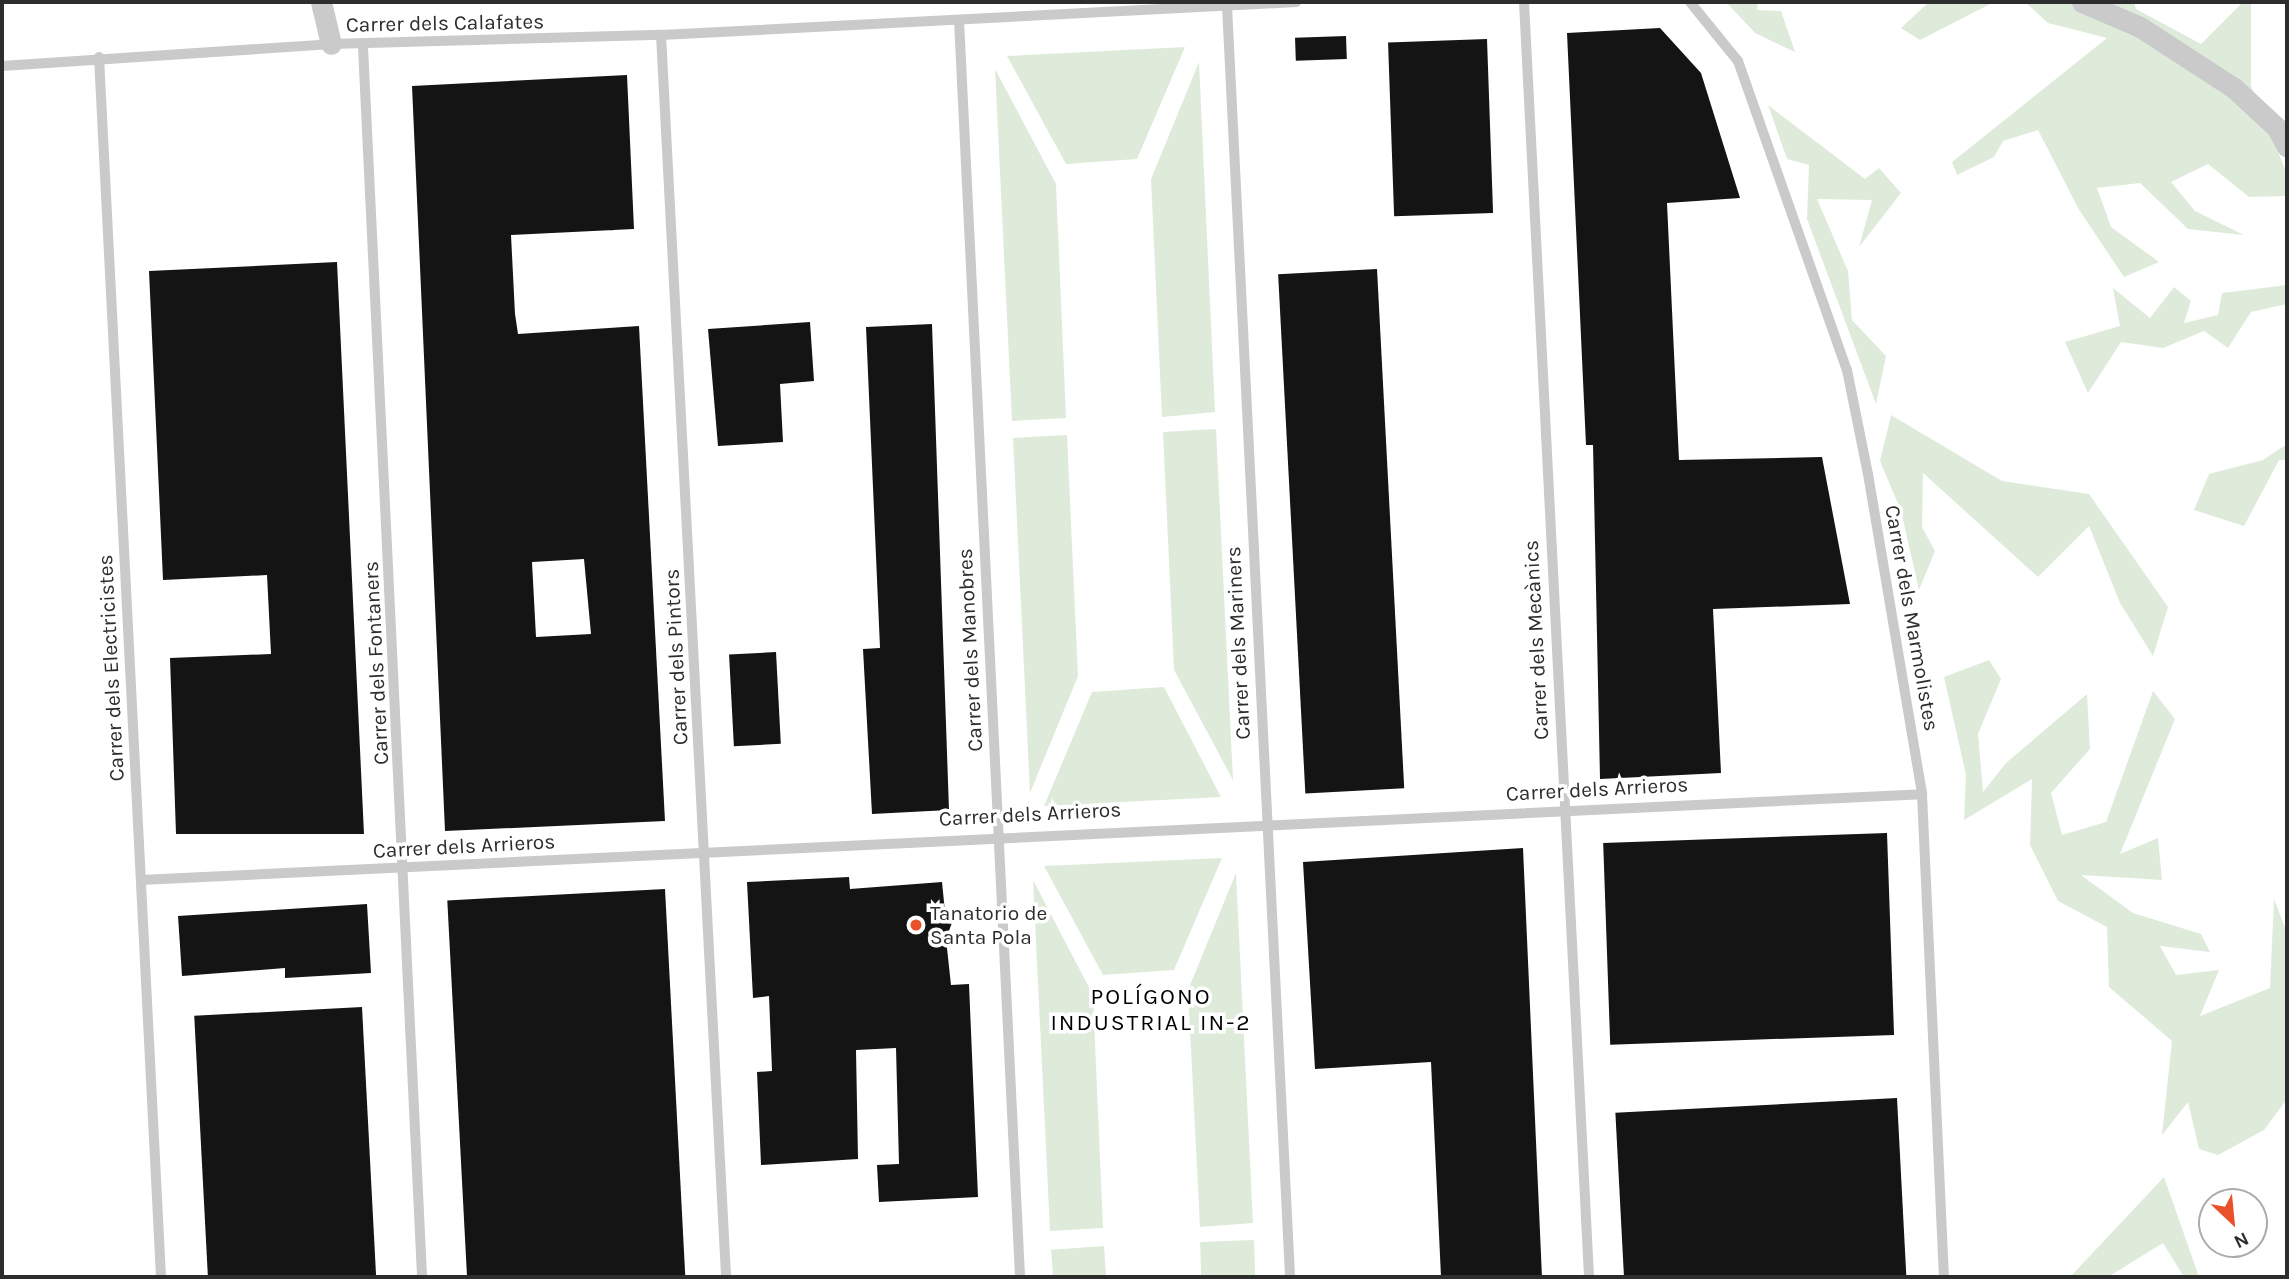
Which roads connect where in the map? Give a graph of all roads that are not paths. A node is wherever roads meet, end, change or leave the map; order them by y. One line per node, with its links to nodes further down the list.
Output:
1 (321, 2): 9 (street)
2 (1296, 2): 6 (lane, Carrer dels Calafates)
3 (1524, 2): 15 (lane, Carrer dels Mecànics)
4 (1690, 2): 14 (lane, Carrer dels Marmolistes)
5 (2082, 2): 13 (street)
6 (1227, 6): 7 (lane, Carrer dels Calafates); 16 (lane, Carrer dels Mariners)
7 (959, 20): 8 (lane, Carrer dels Calafates); 17 (lane, Carrer dels Manobres)
8 (662, 35): 10 (lane, Carrer dels Calafates); 18 (lane, Carrer dels Pintors)
9 (331, 44): 10 (lane, Carrer dels Calafates); 11 (lane, Carrer dels Calafates)
10 (363, 47): 19 (lane, Carrer dels Fontaners)
11 (99, 57): 12 (lane, Carrer dels Calafates); 20 (lane, Carrer dels Electricistes)
12 (2, 66)
13 (2284, 132)
14 (1922, 794): 15 (lane, Carrer dels Arrieros); 27 (lane, Carrer dels Marmolistes)
15 (1564, 810): 16 (lane, Carrer dels Arrieros); 26 (lane, Carrer dels Mecànics)
16 (1266, 823): 17 (lane, Carrer dels Arrieros); 25 (lane, Carrer dels Mariners)
17 (998, 834): 18 (lane, Carrer dels Arrieros); 24 (lane, Carrer dels Manobres)
18 (706, 853): 19 (lane, Carrer dels Arrieros); 23 (lane, Carrer dels Pintors)
19 (406, 868): 20 (lane, Carrer dels Arrieros); 22 (lane, Carrer dels Fontaners)
20 (141, 880): 21 (lane, Carrer dels Electricistes)
21 (161, 1277)
22 (422, 1277)
23 (726, 1277)
24 (1020, 1277)
25 (1290, 1277)
26 (1589, 1277)
27 (1944, 1277)

